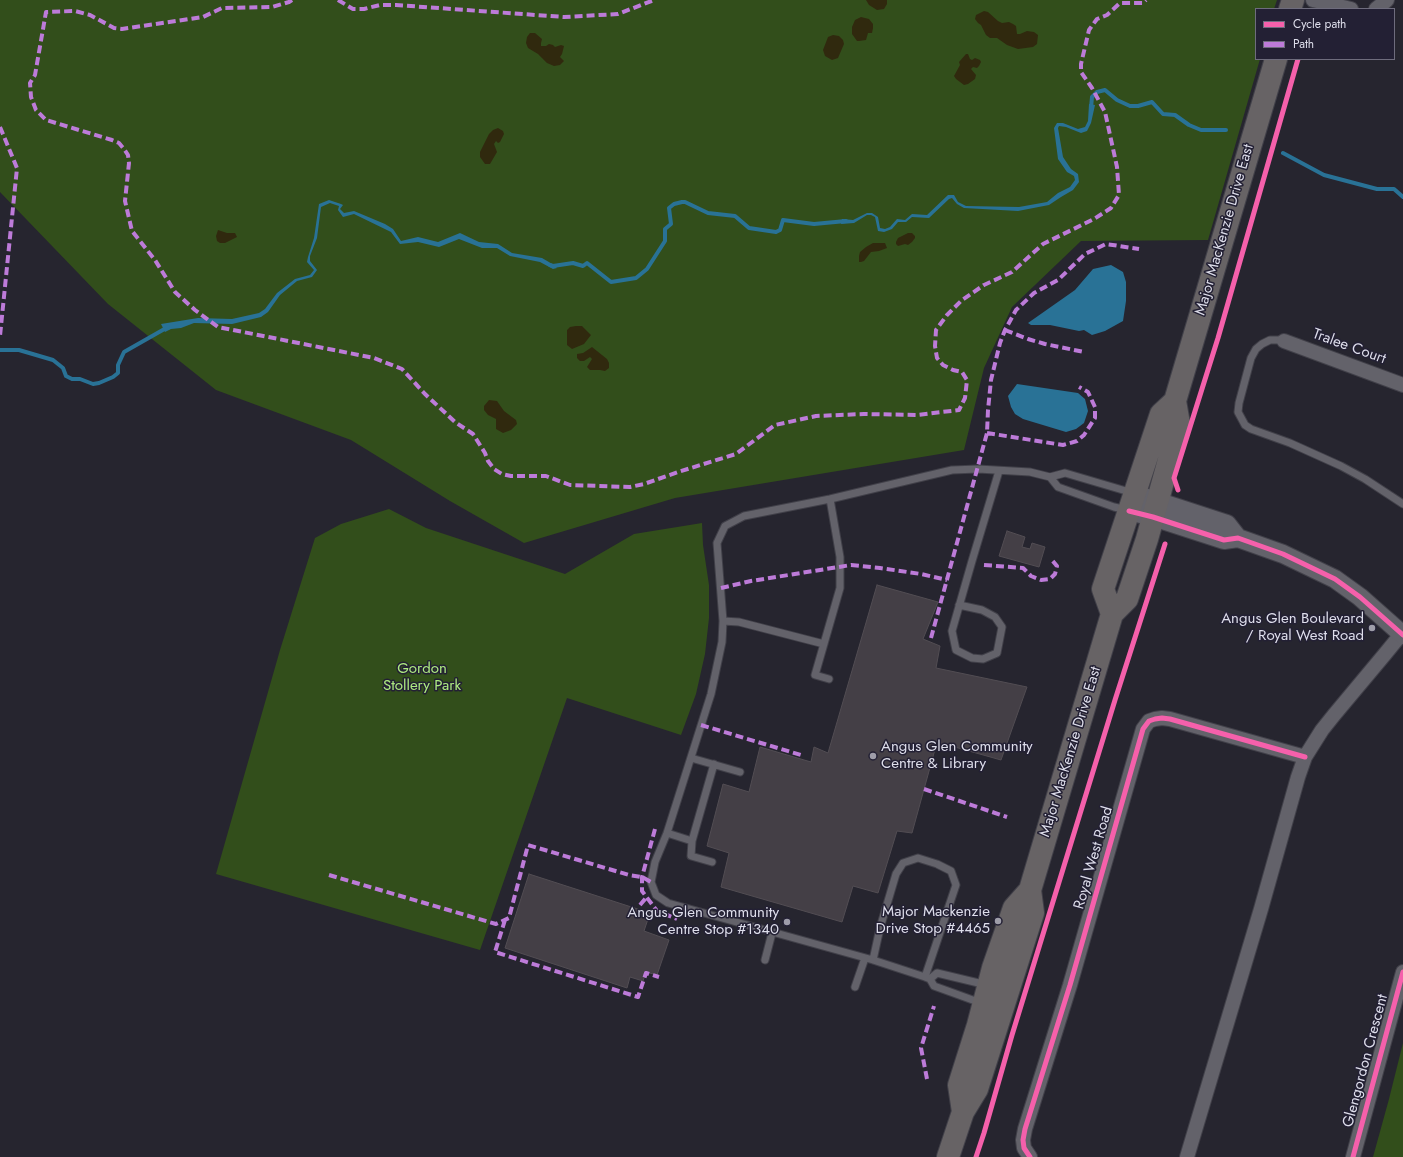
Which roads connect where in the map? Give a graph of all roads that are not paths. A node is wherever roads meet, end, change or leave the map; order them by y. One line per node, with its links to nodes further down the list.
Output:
1 (1313, 0): 3 (street)
2 (1387, 0): 4 (street)
3 (1347, 8)
4 (1378, 8)
5 (1276, 60): 8 (main road, Major MacKenzie Drive East)
6 (1284, 341): 7 (street, Tralee Court); 13 (lane)
7 (1403, 385)
8 (1175, 401): 12 (main road, Major MacKenzie Drive East); 14 (main road, Major MacKenzie Drive East)
9 (999, 472): 10 (lane); 11 (lane); 15 (lane)
10 (1050, 477): 12 (lane); 12 (lane)
11 (830, 499): 17 (lane); 19 (lane)
12 (1132, 502): 14 (street); 16 (main road, Major MacKenzie Drive East)
13 (1403, 504)
14 (1155, 508): 16 (main road, Major MacKenzie Drive East); 18 (street)
15 (959, 605): 15 (lane)
16 (1112, 614): 35 (main road, Major MacKenzie Drive East)
17 (723, 621): 19 (lane); 22 (lane)
18 (1403, 633): 21 (street)
19 (824, 644): 20 (lane)
20 (830, 679)
21 (1305, 757): 37 (street, Royal West Road); 38 (street)
22 (691, 758): 23 (lane); 25 (lane)
23 (714, 764): 24 (lane); 26 (lane)
24 (740, 772)
25 (667, 833): 26 (lane); 28 (lane)
26 (692, 841): 27 (lane)
27 (712, 862)
28 (772, 933): 29 (lane); 30 (lane)
29 (865, 958): 31 (lane); 34 (lane)
30 (765, 960)
31 (873, 960): 33 (lane); 33 (lane)
32 (1403, 972): 39 (street, Glengordon Crescent)
33 (928, 978): 35 (lane); 35 (lane)
34 (855, 987)
35 (996, 997): 36 (main road, Major MacKenzie Drive East)
36 (948, 1157)
37 (1030, 1157)
38 (1188, 1157)
39 (1353, 1157)

